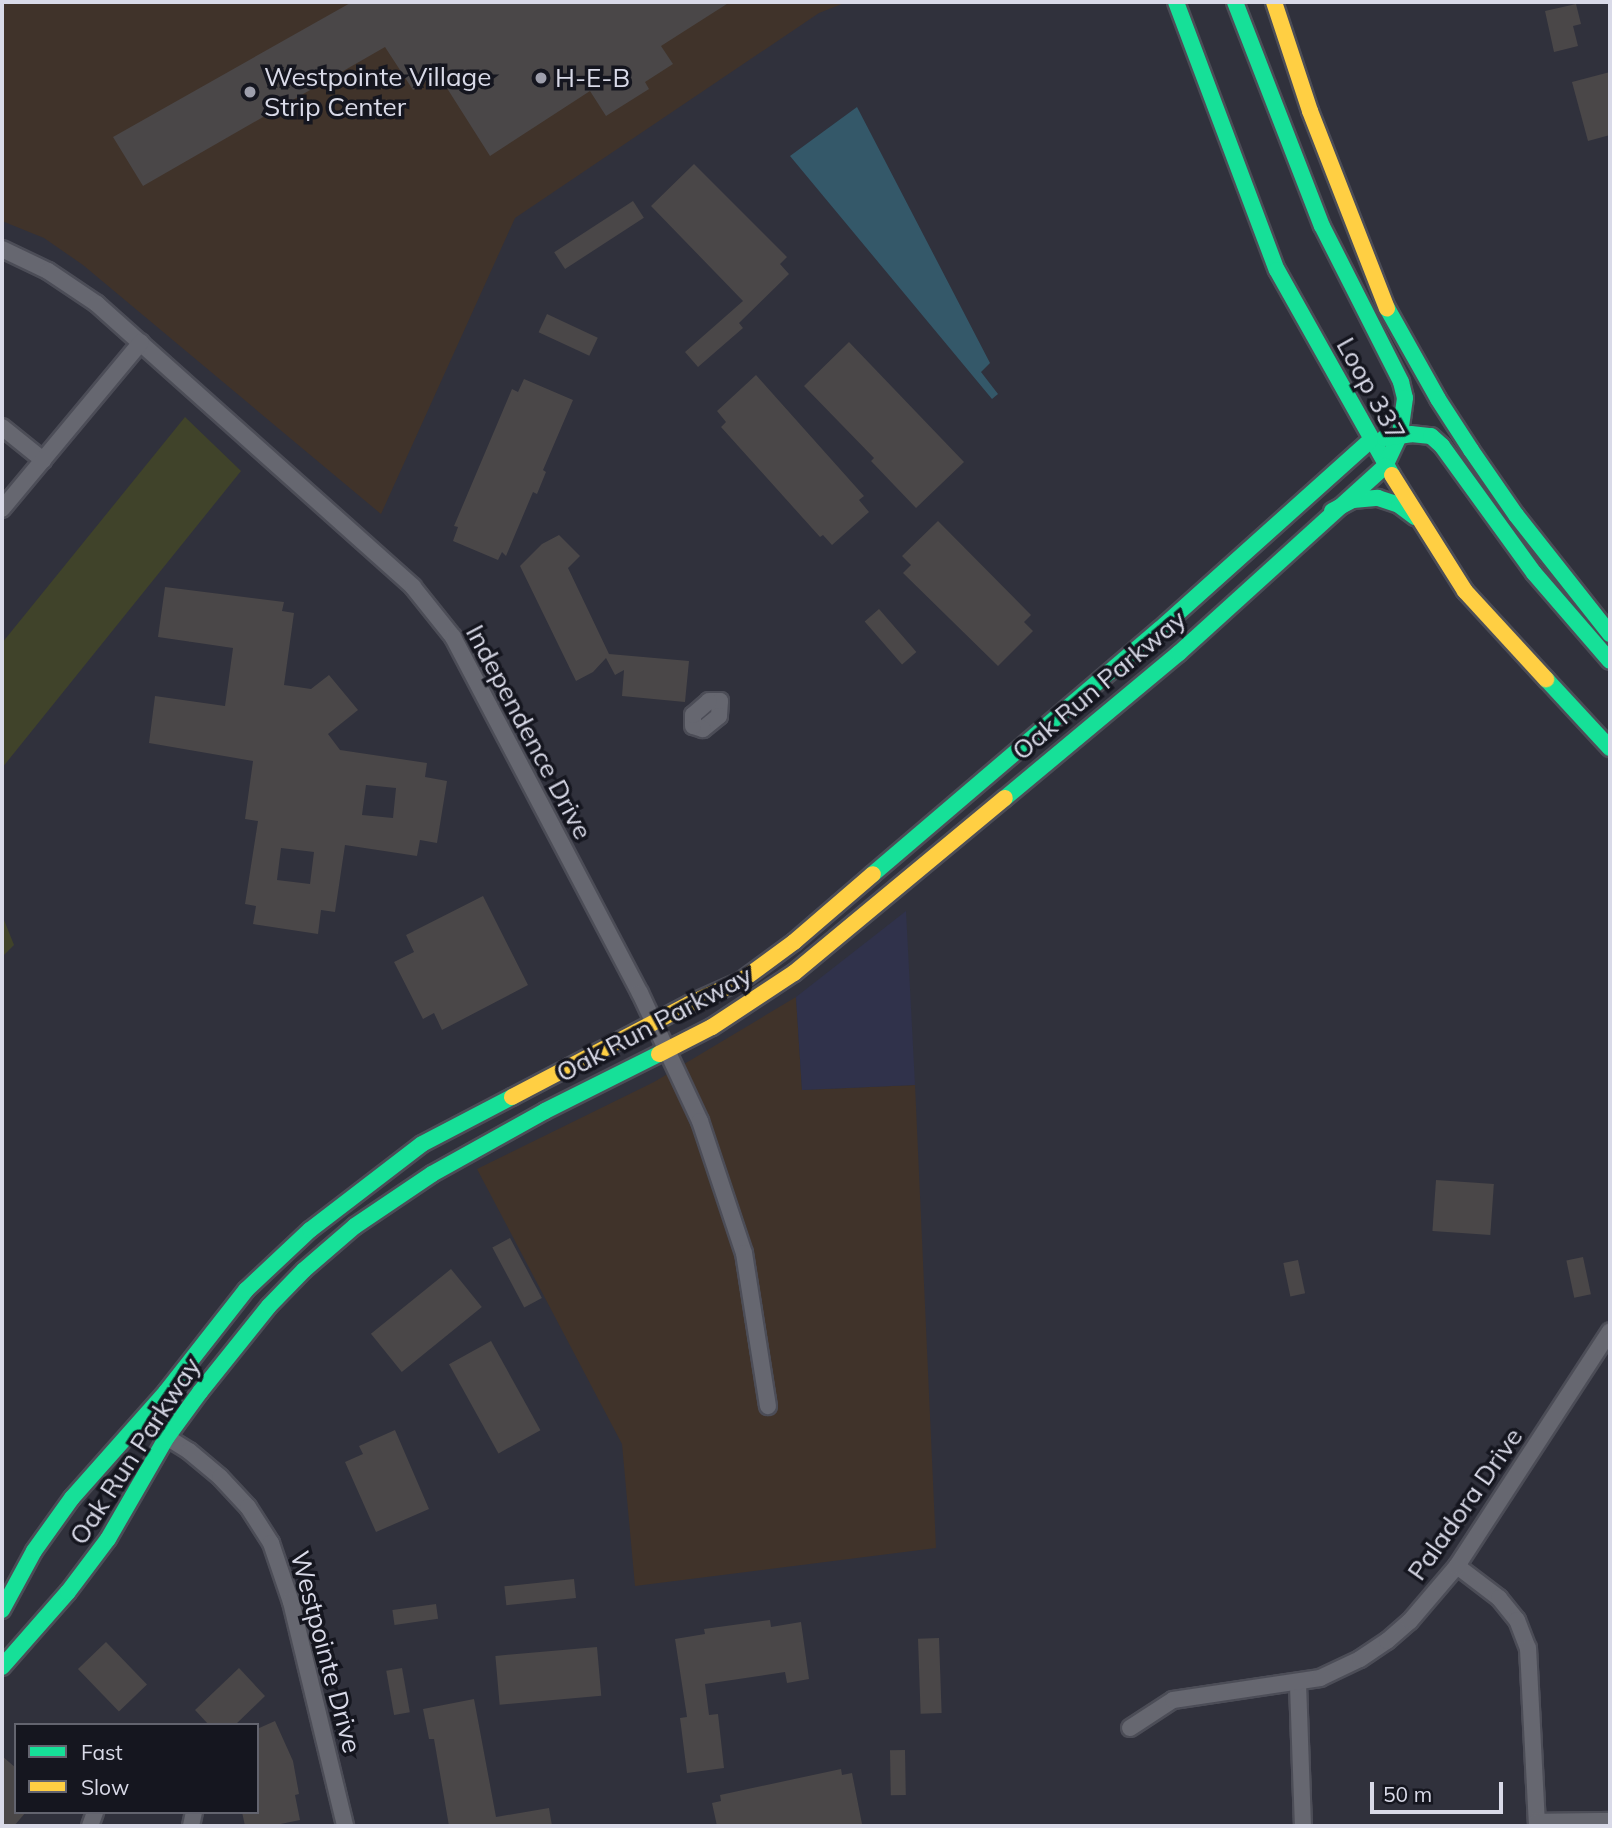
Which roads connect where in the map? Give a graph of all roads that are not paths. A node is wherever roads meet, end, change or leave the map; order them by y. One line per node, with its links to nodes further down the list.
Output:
1 (1176, 2): 8 (street, Loop 337)
2 (1235, 2): 7 (street)
3 (1274, 2): 14 (street, Loop 337)
4 (2, 250): 5 (street, Independence Drive)
5 (141, 342): 9 (street); 17 (street, Independence Drive)
6 (2, 427): 9 (street)
7 (1400, 434): 8 (street); 10 (street); 15 (street)
8 (1370, 441): 10 (street, Loop 337); 17 (street, Oak Run Parkway)
9 (43, 460): 11 (street)
10 (1385, 466): 12 (street, Oak Run Parkway); 13 (street, Loop 337)
11 (2, 509)
12 (1332, 511): 13 (street); 18 (street, Oak Run Parkway)
13 (1421, 522): 16 (street, Loop 337)
14 (1610, 634)
15 (1610, 661)
16 (1610, 748)
17 (655, 1022): 18 (street, Independence Drive); 21 (street, Oak Run Parkway)
18 (669, 1048): 20 (street, Independence Drive); 22 (street, Oak Run Parkway)
19 (1610, 1331): 23 (street, Paladora Drive)
20 (768, 1406)
21 (141, 1421): 22 (street, Westpointe Drive); 24 (street, Oak Run Parkway)
22 (167, 1437): 25 (street, Oak Run Parkway); 30 (street, Westpointe Drive)
23 (1457, 1566): 26 (street, Paladora Drive); 29 (street)
24 (2, 1610)
25 (2, 1667)
26 (1298, 1684): 27 (street, Paladora Drive); 31 (street)
27 (1130, 1728)
28 (1610, 1821): 29 (street)
29 (1537, 1824)
30 (345, 1826)
31 (1303, 1826)

